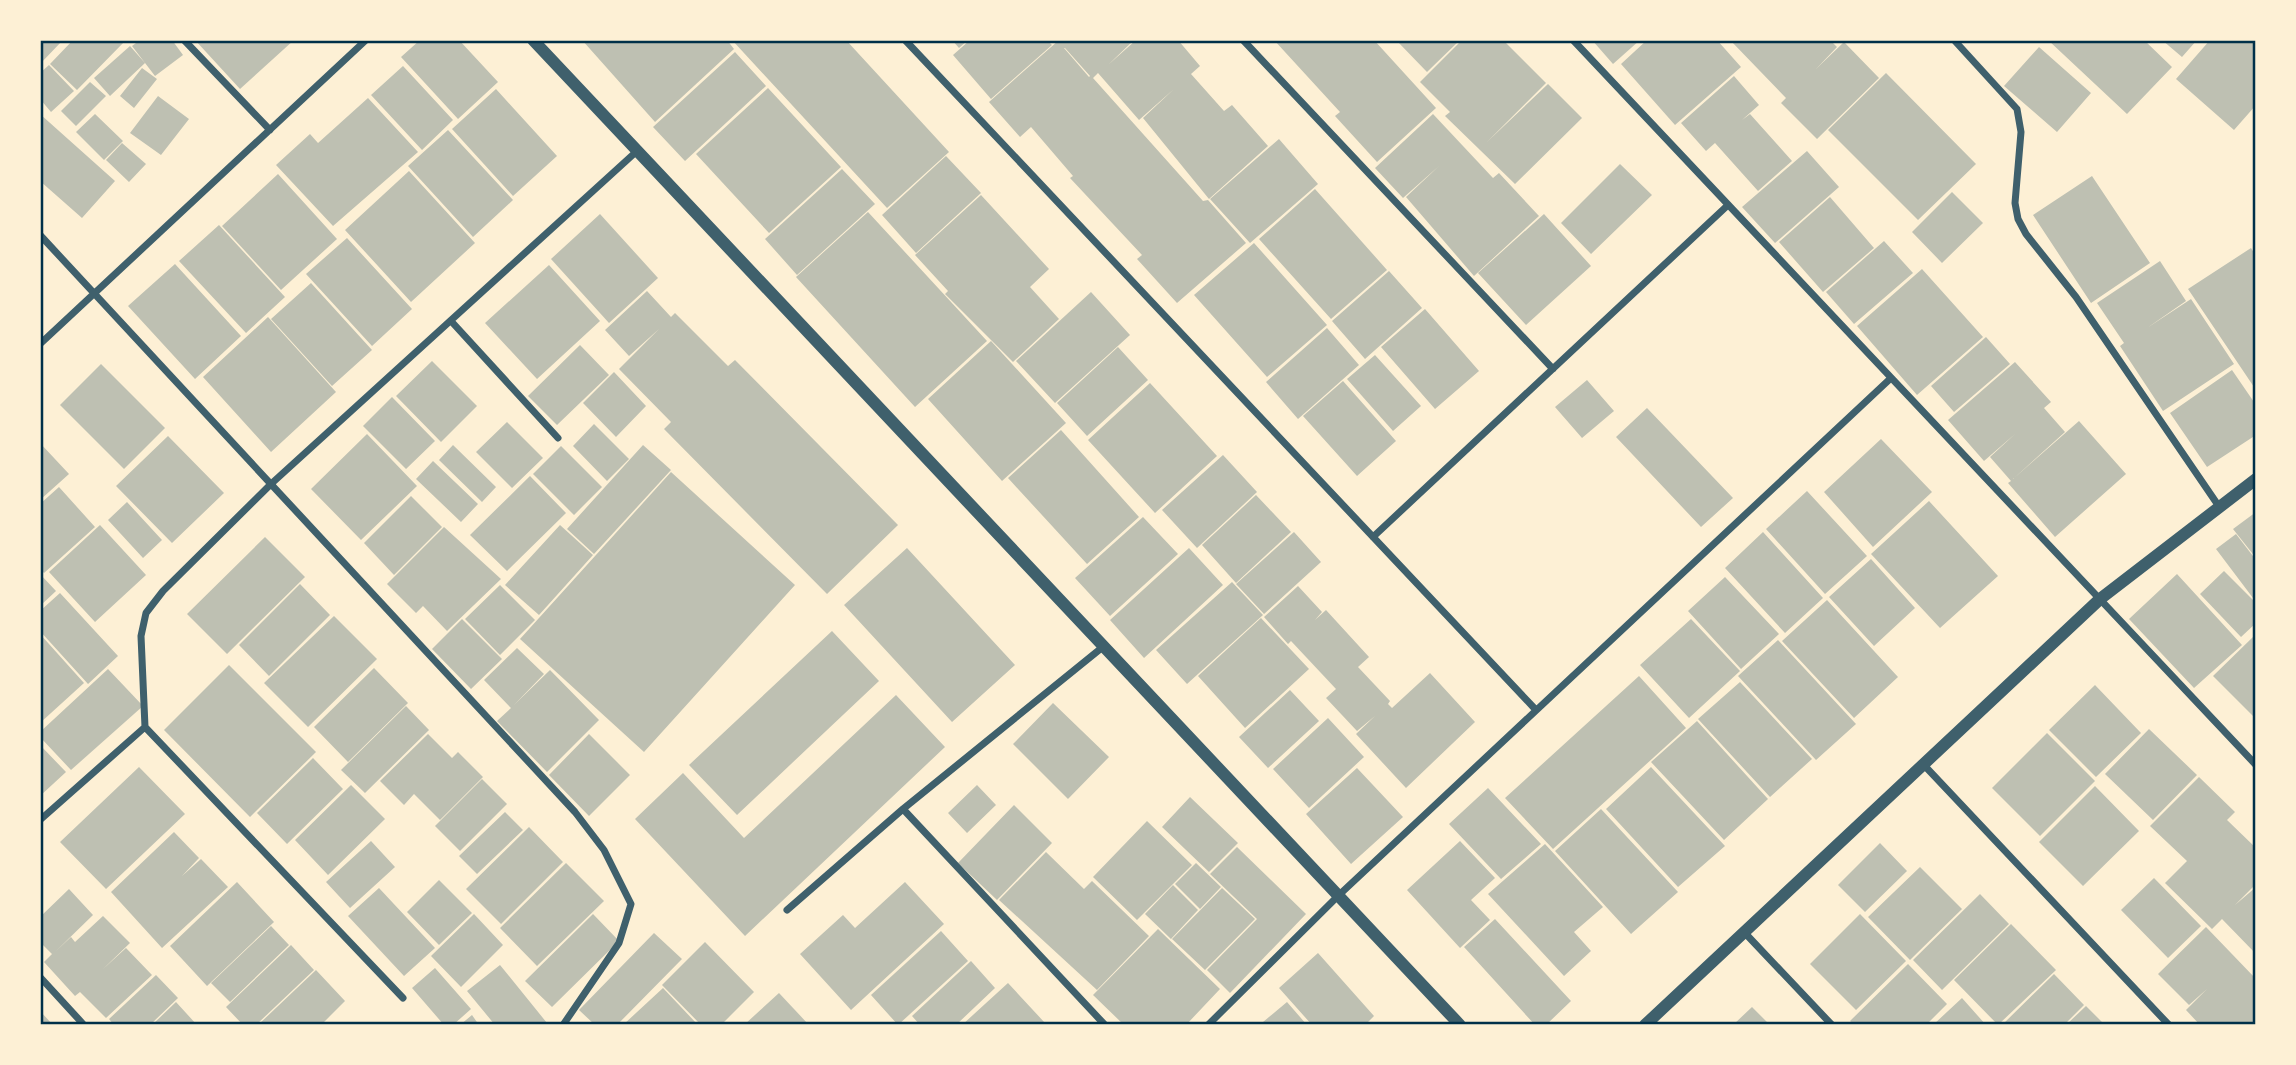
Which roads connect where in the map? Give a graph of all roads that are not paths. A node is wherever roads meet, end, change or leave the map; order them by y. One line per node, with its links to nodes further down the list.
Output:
1 (184, 40): 8 (street)
2 (366, 40): 8 (street)
3 (533, 40): 9 (street)
4 (905, 40): 21 (street)
5 (1243, 40): 15 (street)
6 (1573, 40): 10 (street)
7 (1954, 40): 20 (street)
8 (270, 130): 12 (street)
9 (637, 151): 13 (street); 23 (street)
10 (1728, 205): 15 (street); 16 (street)
11 (40, 235): 12 (street)
12 (94, 293): 14 (street); 19 (street)
13 (451, 321): 17 (street); 19 (street)
14 (40, 344)
15 (1553, 369): 21 (street)
16 (1891, 378): 22 (street); 24 (street)
17 (558, 438)
18 (2256, 479): 20 (street)
19 (271, 484): 25 (street); 36 (street)
20 (2220, 508): 22 (street)
21 (1373, 537): 24 (street)
22 (2099, 599): 26 (street); 27 (street)
23 (1104, 646): 28 (street); 30 (street)
24 (1536, 710): 30 (street)
25 (145, 727): 29 (street); 34 (street)
26 (1923, 764): 32 (street); 42 (street)
27 (2256, 765)
28 (903, 809): 31 (street); 37 (street)
29 (40, 820)
30 (1339, 895): 38 (street); 39 (street)
31 (787, 911)
32 (1744, 932): 40 (street); 41 (street)
33 (40, 977): 35 (street)
34 (403, 998)
35 (84, 1025)
36 (563, 1025)
37 (1105, 1025)
38 (1208, 1025)
39 (1460, 1025)
40 (1645, 1025)
41 (1832, 1025)
42 (2169, 1025)

